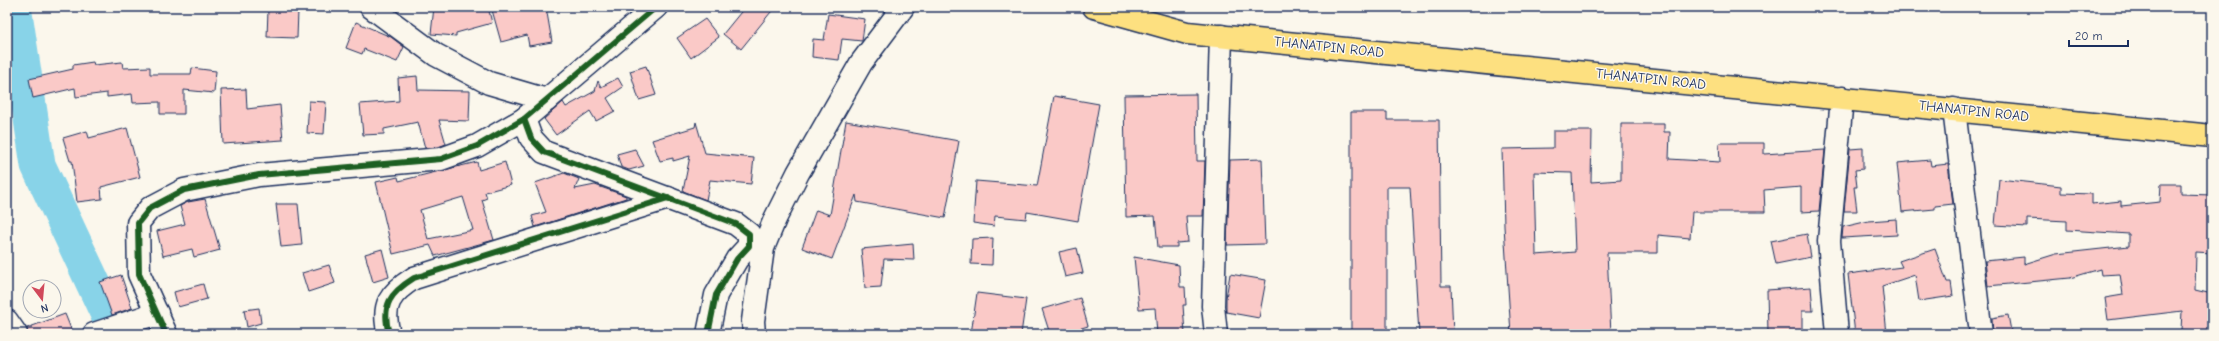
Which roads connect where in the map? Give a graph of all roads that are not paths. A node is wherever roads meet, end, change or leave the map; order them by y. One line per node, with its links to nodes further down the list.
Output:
1 (370, 7): 7 (street)
2 (656, 7): 7 (street)
3 (903, 7): 19 (street)
4 (1094, 7): 5 (main road, THANATPIN ROAD)
5 (1221, 36): 6 (main road, THANATPIN ROAD); 20 (street)
6 (1842, 98): 8 (main road, THANATPIN ROAD); 21 (street)
7 (547, 100): 9 (street)
8 (1954, 109): 10 (main road, THANATPIN ROAD); 22 (street)
9 (524, 119): 11 (street); 12 (street)
10 (2212, 136)
11 (668, 198): 17 (street); 18 (street)
12 (157, 313): 15 (street); 16 (street)
13 (7, 321): 14 (street)
14 (16, 334)
15 (94, 334)
16 (166, 334)
17 (389, 334)
18 (708, 334)
19 (754, 334)
20 (1216, 334)
21 (1837, 334)
22 (1981, 334)

